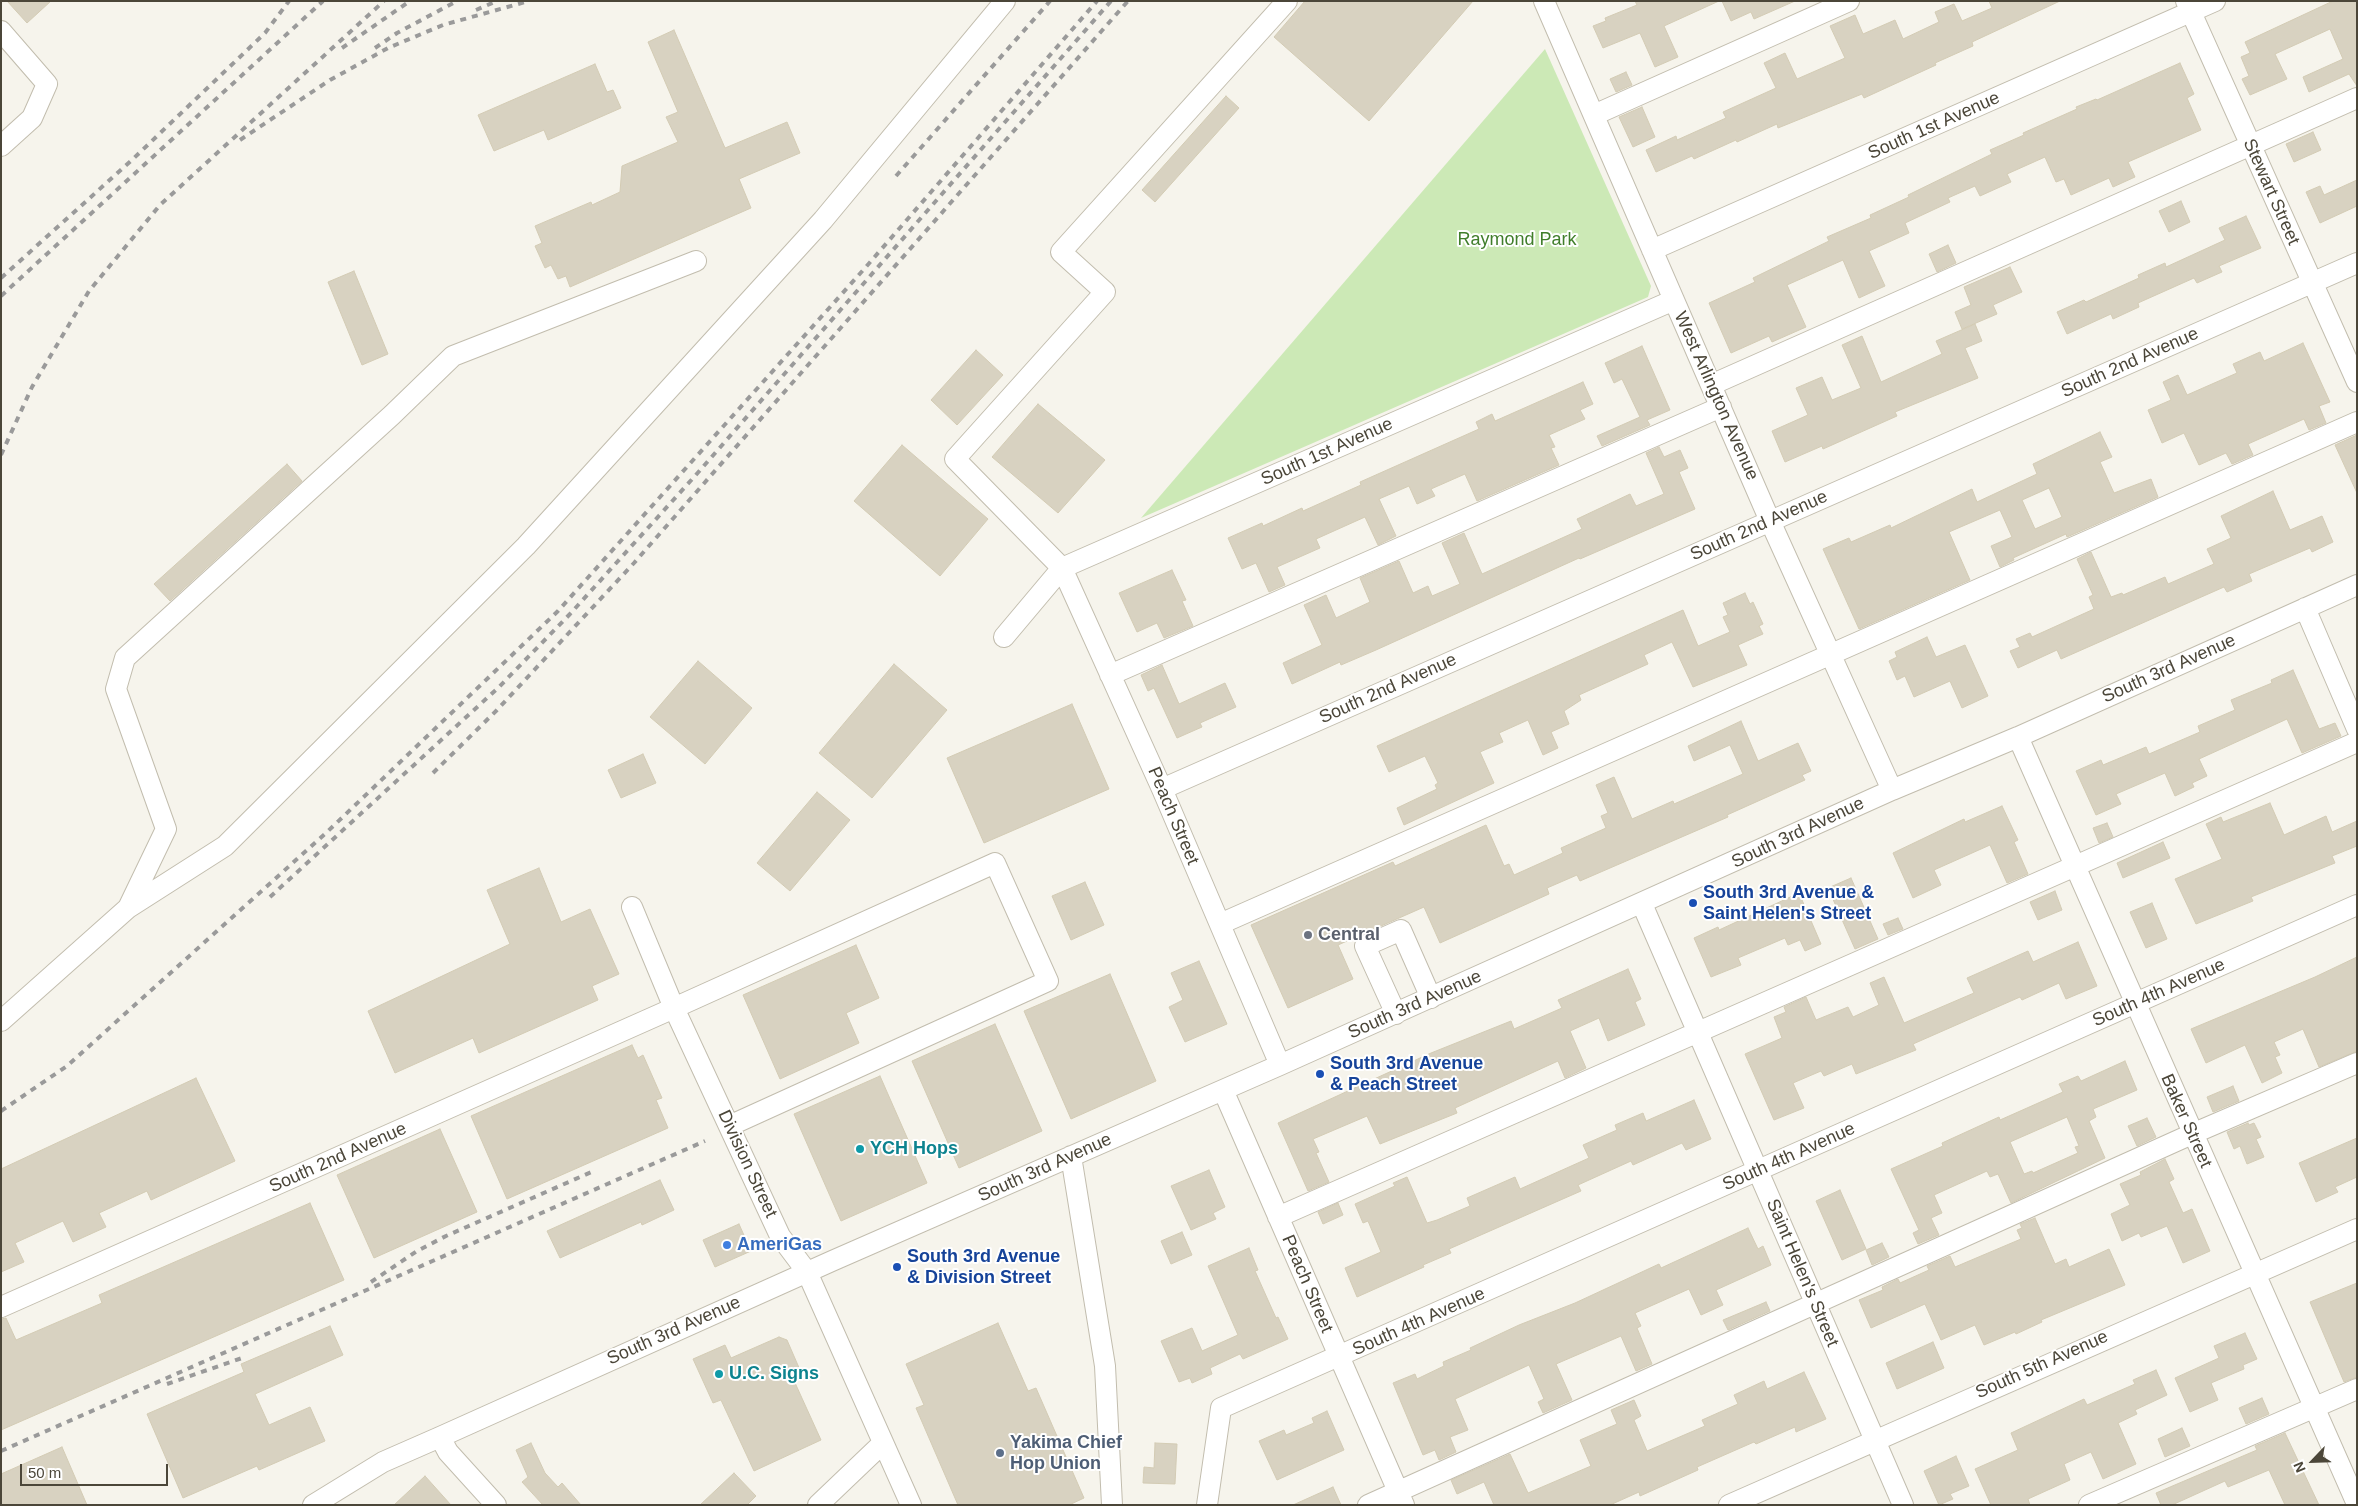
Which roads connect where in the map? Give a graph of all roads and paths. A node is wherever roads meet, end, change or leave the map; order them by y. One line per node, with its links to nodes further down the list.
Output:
1 (1006, 1): 37 (street)
2 (1287, 1): 22 (street)
3 (1544, 1): 9 (street, West Arlington Avenue)
4 (1849, 1): 9 (street)
5 (2215, 1): 6 (street, South 1st Avenue)
6 (2189, 7): 11 (street, Stewart Street); 12 (street, South 1st Avenue)
7 (1, 31): 10 (street)
8 (2357, 98): 11 (street)
9 (1594, 115): 12 (street, West Arlington Avenue)
10 (1, 146)
11 (2251, 146): 15 (street, Stewart Street); 18 (street)
12 (1652, 250): 16 (street, West Arlington Avenue)
13 (696, 261): 37 (street)
14 (2357, 263): 15 (street, South 2nd Avenue)
15 (2312, 283): 17 (street, Stewart Street); 21 (street, South 2nd Avenue)
16 (1674, 300): 18 (street, West Arlington Avenue); 22 (street, South 1st Avenue)
17 (2357, 382)
18 (1711, 385): 19 (street, West Arlington Avenue)
19 (1721, 407): 21 (street, West Arlington Avenue); 27 (street)
20 (2357, 422): 26 (street)
21 (1770, 521): 26 (street, West Arlington Avenue); 31 (street, South 2nd Avenue)
22 (1062, 568): 25 (street, South 1st Avenue); 27 (street, Peach Street)
23 (2357, 585): 24 (street, South 3rd Avenue)
24 (2305, 608): 28 (street); 29 (street, South 3rd Avenue)
25 (1004, 637)
26 (1830, 654): 32 (street, West Arlington Avenue); 38 (street)
27 (1110, 675): 31 (street, Peach Street)
28 (2357, 729)
29 (2018, 737): 32 (street, South 3rd Avenue); 33 (street, Baker Street)
30 (2357, 742): 33 (street)
31 (1162, 789): 38 (street, Peach Street)
32 (1892, 790): 34 (street, South 3rd Avenue)
33 (2074, 866): 40 (street, Baker Street); 44 (street)
34 (1642, 904): 39 (street, South 3rd Avenue); 44 (street, Saint Helen's Street)
35 (2357, 906): 40 (street, South 4th Avenue)
36 (632, 907): 41 (street, Division Street)
37 (128, 908): 43 (street)
38 (1220, 924): 46 (street, Peach Street)
39 (1431, 998): 42 (street, South 3rd Avenue); 42 (street)
40 (2135, 1003): 49 (street, Baker Street); 51 (street, South 4th Avenue)
41 (674, 1008): 48 (street, Division Street); 48 (street, South 2nd Avenue); 57 (street, South 2nd Avenue)
42 (1396, 1014): 46 (street, South 3rd Avenue)
43 (1, 1021)
44 (1698, 1032): 51 (street, Saint Helen's Street); 52 (street)
45 (2357, 1063): 49 (street)
46 (1280, 1065): 47 (street, South 3rd Avenue)
47 (1223, 1090): 50 (street, South 3rd Avenue); 52 (street, Peach Street)
48 (729, 1126): 54 (street, Division Street)
49 (2192, 1134): 55 (street, Baker Street); 56 (street)
50 (1071, 1156): 54 (street, South 3rd Avenue); 70 (street)
51 (1757, 1171): 56 (street, Saint Helen's Street); 58 (street, South 4th Avenue)
52 (1278, 1217): 58 (street, Peach Street)
53 (2357, 1229): 55 (street, South 5th Avenue)
54 (807, 1272): 61 (street, South 3rd Avenue); 63 (street, Division Street)
55 (2253, 1273): 60 (street, Baker Street); 62 (street, South 5th Avenue)
56 (1815, 1304): 62 (street, Saint Helen's Street); 64 (street)
57 (1, 1307)
58 (1338, 1358): 64 (street, Peach Street); 71 (street, South 4th Avenue)
59 (2357, 1389): 60 (street)
60 (2314, 1408): 65 (street, Baker Street); 75 (street)
61 (440, 1436): 66 (street, South 3rd Avenue); 67 (street)
62 (1873, 1440): 73 (street, South 5th Avenue); 74 (street, Saint Helen's Street)
63 (883, 1443): 68 (street); 69 (street, Division Street)
64 (1401, 1498): 72 (street)
65 (2357, 1504)
66 (313, 1505)
67 (496, 1505)
68 (818, 1505)
69 (911, 1505)
70 (1112, 1505)
71 (1207, 1505)
72 (1368, 1505)
73 (1728, 1505)
74 (1903, 1505)
75 (2089, 1505)

